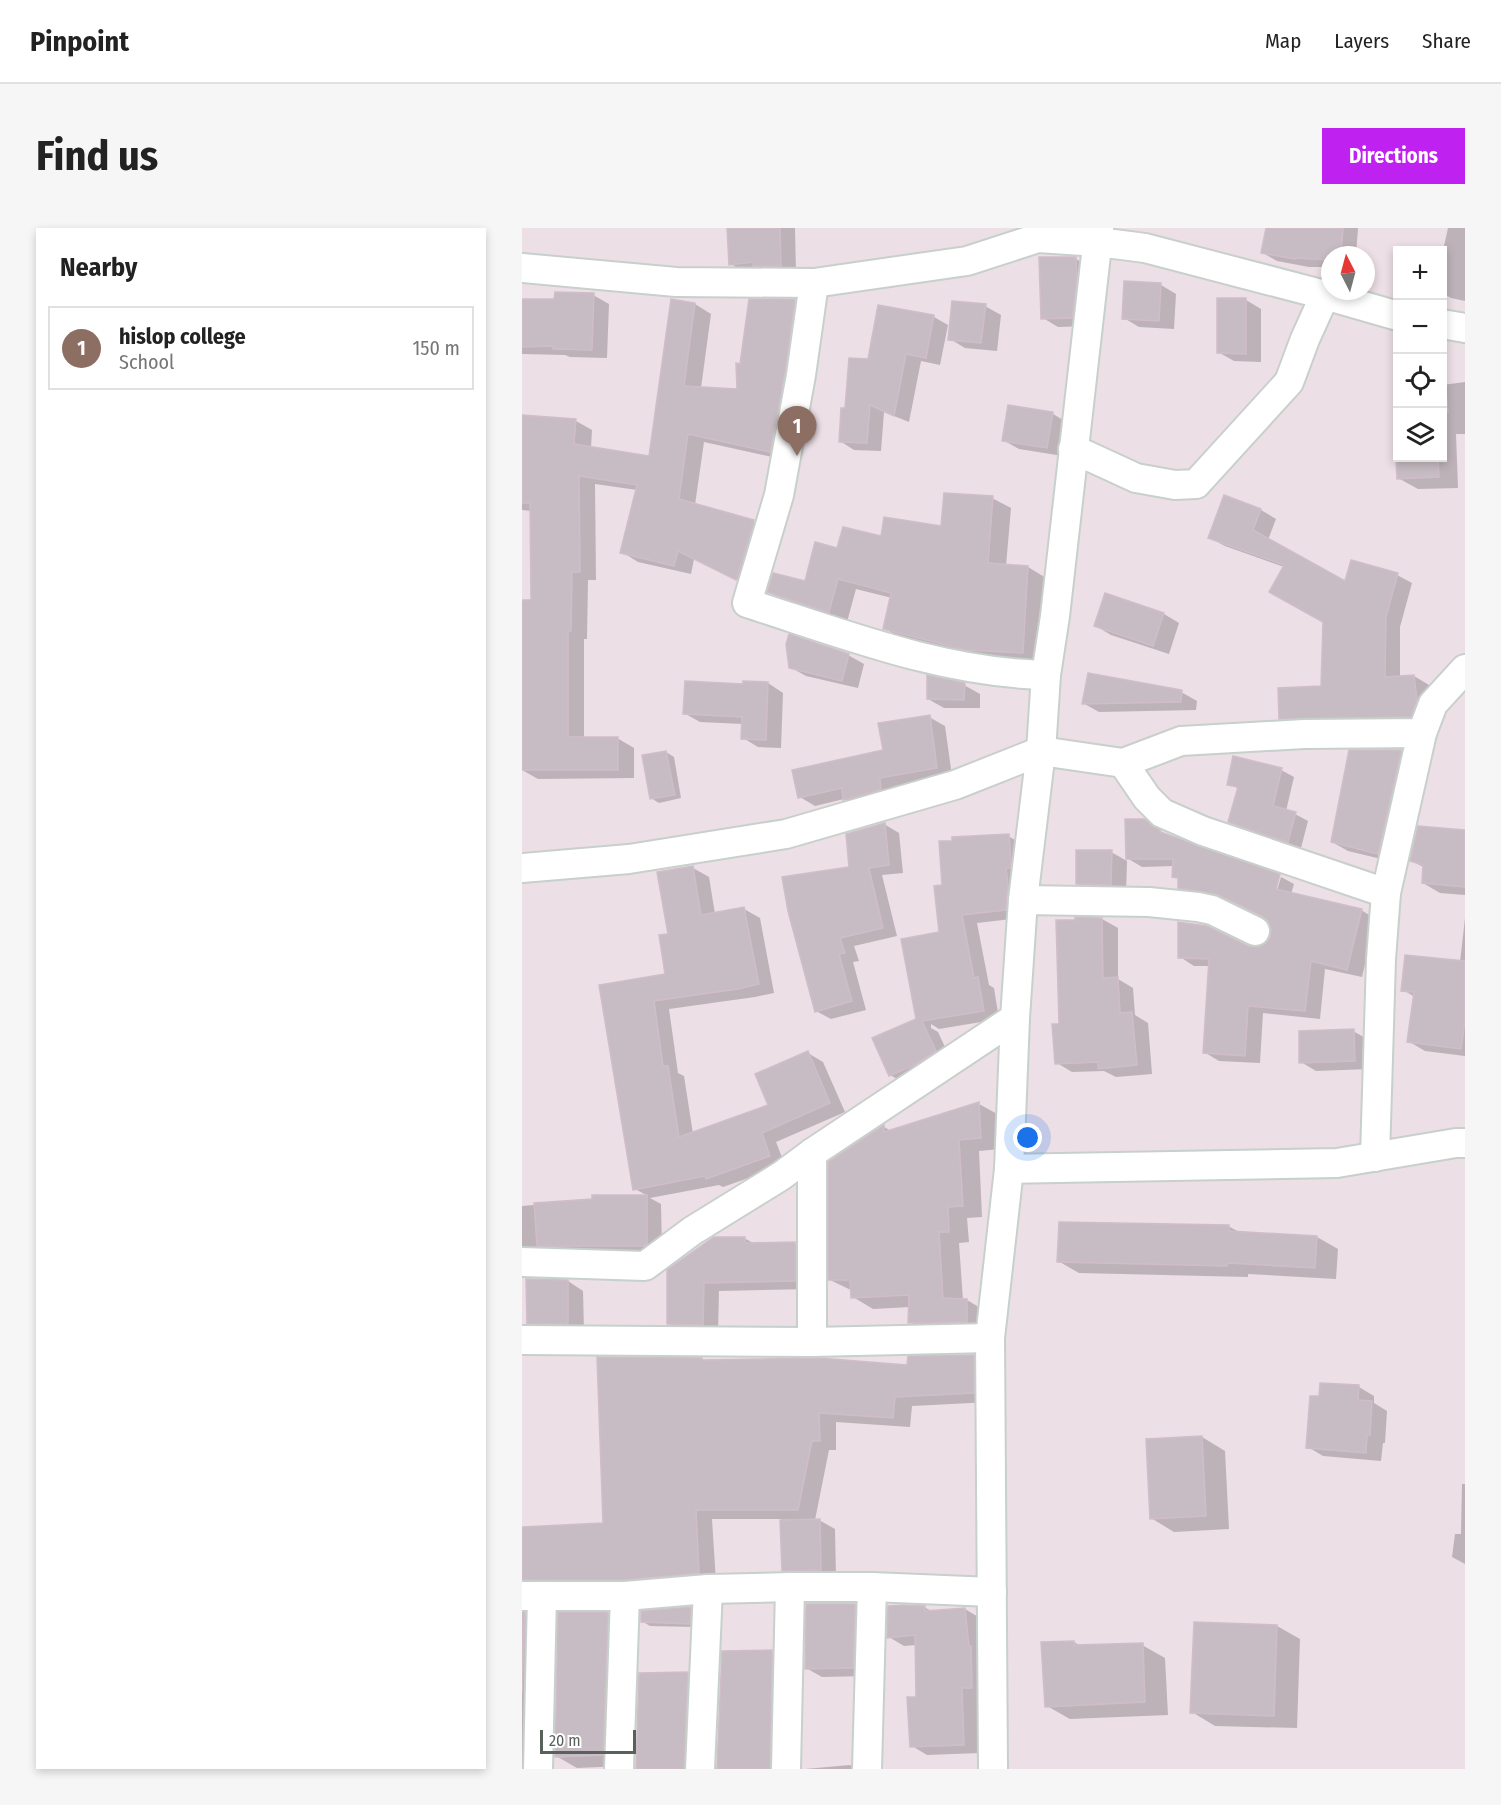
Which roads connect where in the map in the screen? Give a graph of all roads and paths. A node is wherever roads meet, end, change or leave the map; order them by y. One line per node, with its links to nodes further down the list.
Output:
1 (1099, 235): 3 (street); 4 (street); 10 (street)
2 (522, 268): 3 (street)
3 (814, 283): 12 (street)
4 (1321, 294)
5 (1323, 300): 10 (street)
6 (1342, 300): 7 (street)
7 (1393, 315)
8 (1447, 325): 9 (street)
9 (1465, 328)
10 (1073, 449): 12 (street)
11 (1465, 669): 13 (street)
12 (1046, 675): 14 (street)
13 (1422, 733): 15 (street); 17 (street)
14 (1041, 751): 15 (street); 16 (street); 18 (street)
15 (1123, 764): 17 (street)
16 (522, 868)
17 (1386, 892): 23 (street)
18 (1023, 900): 19 (street); 20 (street)
19 (1255, 931)
20 (1015, 1018): 22 (street); 24 (street)
21 (1465, 1143): 23 (street)
22 (812, 1153): 25 (street); 28 (street)
23 (1375, 1157): 24 (street)
24 (1009, 1169): 26 (street)
25 (522, 1262)
26 (990, 1338): 28 (street); 32 (street)
27 (522, 1340): 28 (street)
28 (812, 1342)
29 (790, 1587): 30 (street); 31 (street); 38 (street)
30 (872, 1587): 32 (street); 39 (street)
31 (708, 1589): 34 (street); 37 (street)
32 (992, 1592): 40 (street)
33 (532, 1596): 34 (street); 35 (street)
34 (625, 1596): 36 (street)
35 (538, 1769)
36 (619, 1769)
37 (700, 1769)
38 (786, 1769)
39 (867, 1769)
40 (993, 1769)

